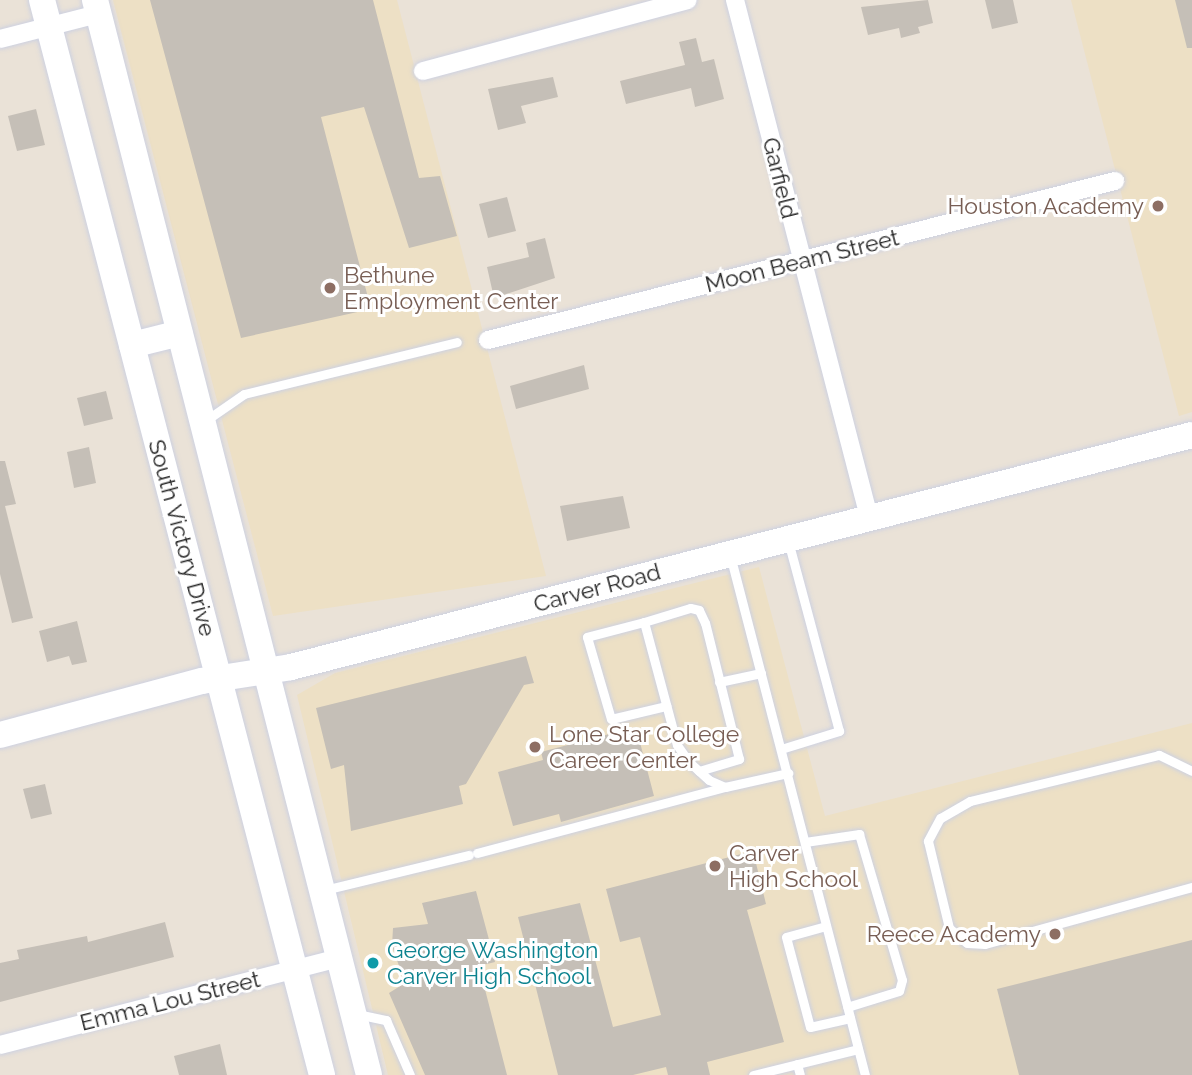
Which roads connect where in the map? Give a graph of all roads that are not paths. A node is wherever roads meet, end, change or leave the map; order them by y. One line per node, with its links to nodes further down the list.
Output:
1 (42, 0): 5 (main road, South Victory Drive)
2 (688, 0): 7 (street)
3 (734, 0): 9 (street, Garfield)
4 (96, 7): 5 (street); 10 (main road)
5 (49, 26): 6 (street); 13 (main road, South Victory Drive)
6 (0, 39)
7 (423, 71)
8 (1115, 181): 9 (street, Moon Beam Street)
9 (799, 263): 11 (street, Moon Beam Street); 16 (street, Garfield)
10 (180, 333): 13 (main road); 14 (main road)
11 (488, 340)
12 (457, 342): 14 (lane)
13 (132, 345): 22 (main road, South Victory Drive)
14 (203, 421): 20 (main road)
15 (1192, 435): 16 (main road, Carver Road)
16 (869, 517): 17 (main road, Carver Road)
17 (787, 538): 18 (main road, Carver Road); 26 (lane)
18 (729, 554): 20 (main road, Carver Road); 21 (lane)
19 (644, 622): 23 (lane); 24 (lane); 24 (lane)
20 (267, 671): 22 (main road, Carver Road); 33 (main road)
21 (761, 673): 23 (lane); 26 (lane)
22 (218, 679): 25 (main road, Carver Road); 36 (main road, South Victory Drive)
23 (719, 682): 27 (lane)
24 (666, 706): 27 (lane)
25 (0, 735)
26 (781, 749): 29 (lane)
27 (699, 771): 30 (lane)
28 (1192, 772): 32 (lane)
29 (788, 773): 30 (lane); 31 (lane)
30 (725, 786): 33 (lane)
31 (805, 842): 34 (lane); 37 (lane)
32 (1192, 887)
33 (322, 891): 35 (main road)
34 (827, 926): 37 (lane); 39 (lane)
35 (340, 958): 36 (street, Emma Lou Street); 38 (main road)
36 (294, 969): 40 (street, Emma Lou Street); 43 (main road, South Victory Drive)
37 (847, 1007): 39 (lane)
38 (353, 1014): 44 (main road); 45 (lane)
39 (850, 1018): 41 (lane)
40 (0, 1045)
41 (858, 1049): 42 (lane); 48 (lane)
42 (797, 1064): 46 (lane); 47 (lane)
43 (322, 1075)
44 (369, 1075)
45 (410, 1075)
46 (752, 1075)
47 (800, 1075)
48 (865, 1075)

